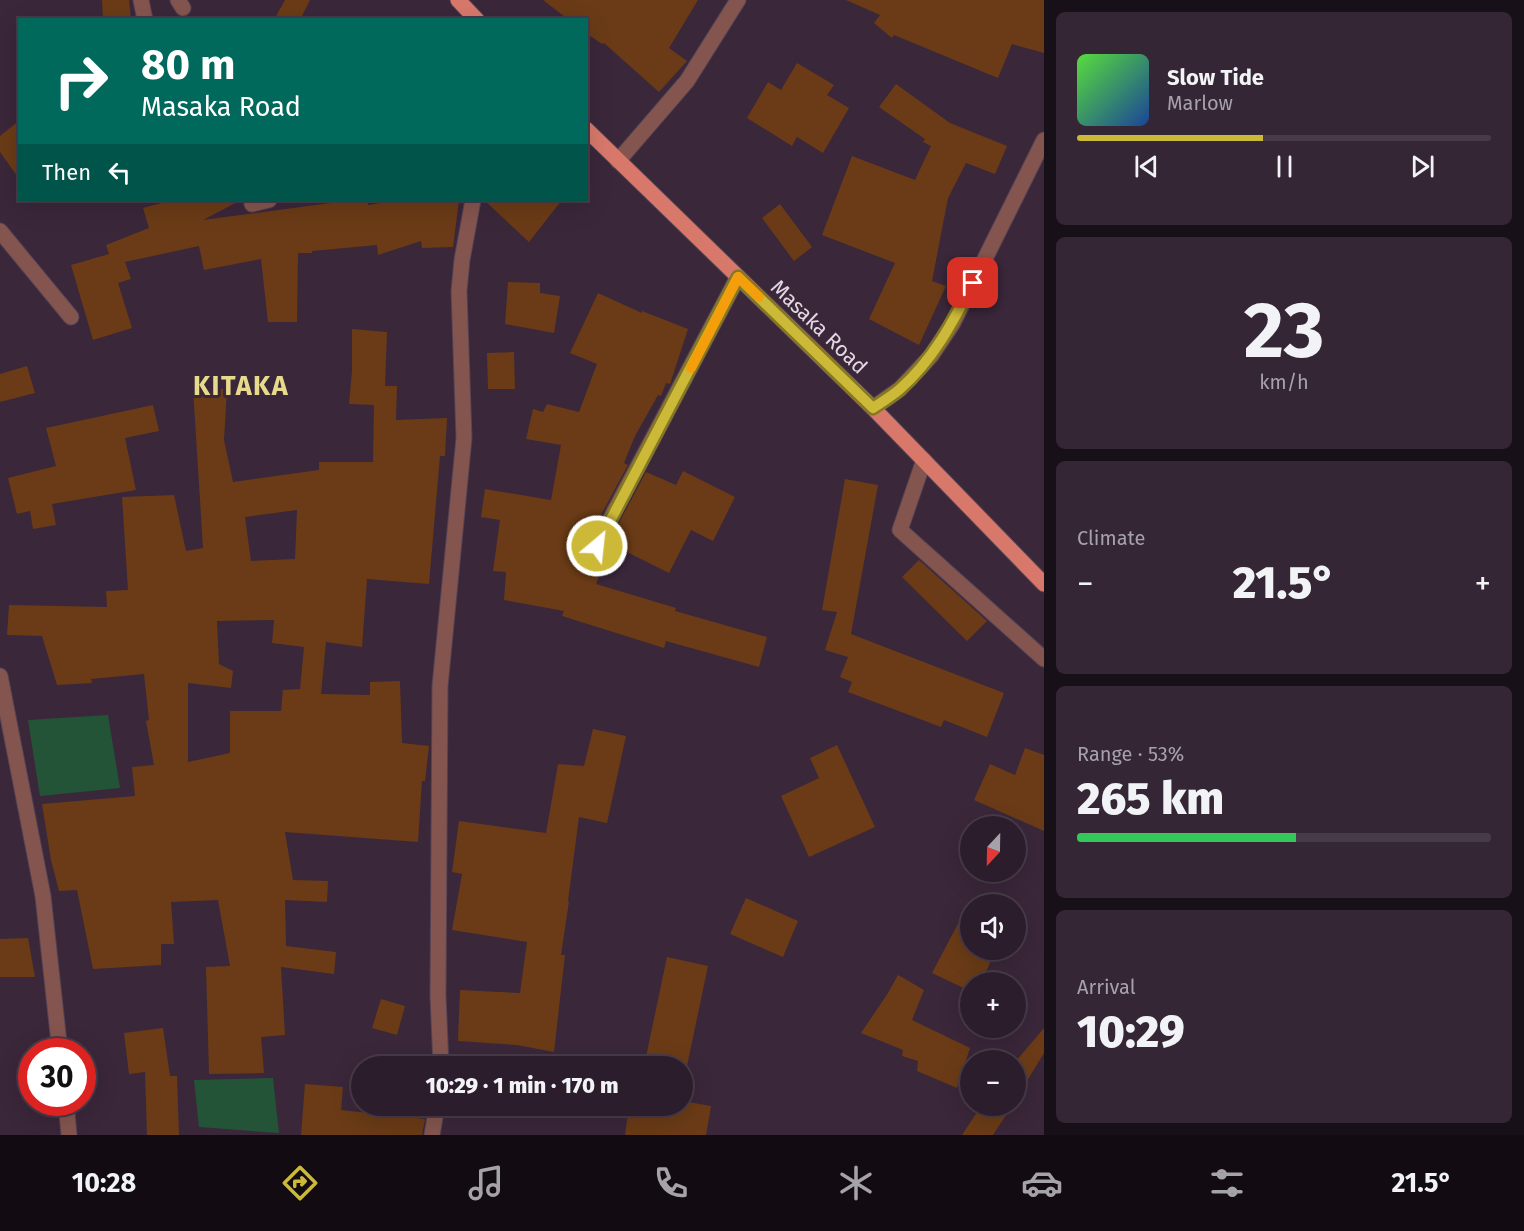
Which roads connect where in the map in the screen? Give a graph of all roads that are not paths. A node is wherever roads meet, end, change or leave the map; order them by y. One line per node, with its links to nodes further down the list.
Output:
1 (141, 0): 4 (street)
2 (458, 0): 5 (main road)
3 (738, 0): 8 (street)
4 (145, 18)
5 (475, 18)
6 (588, 131): 8 (main road, Masaka Road)
7 (1044, 140): 15 (street)
8 (618, 161): 13 (main road, Masaka Road)
9 (265, 201): 11 (street)
10 (473, 201): 22 (street)
11 (252, 204)
12 (0, 231): 14 (street)
13 (738, 277): 15 (main road, Masaka Road); 17 (street)
14 (71, 317)
15 (873, 408): 16 (main road, Masaka Road)
16 (924, 460): 18 (main road, Masaka Road); 19 (street)
17 (597, 546)
18 (1044, 584)
19 (1044, 659)
20 (0, 676): 21 (street)
21 (58, 1038)
22 (441, 1056)
23 (67, 1116): 25 (street)
24 (435, 1116): 26 (street)
25 (69, 1135)
26 (432, 1135)

